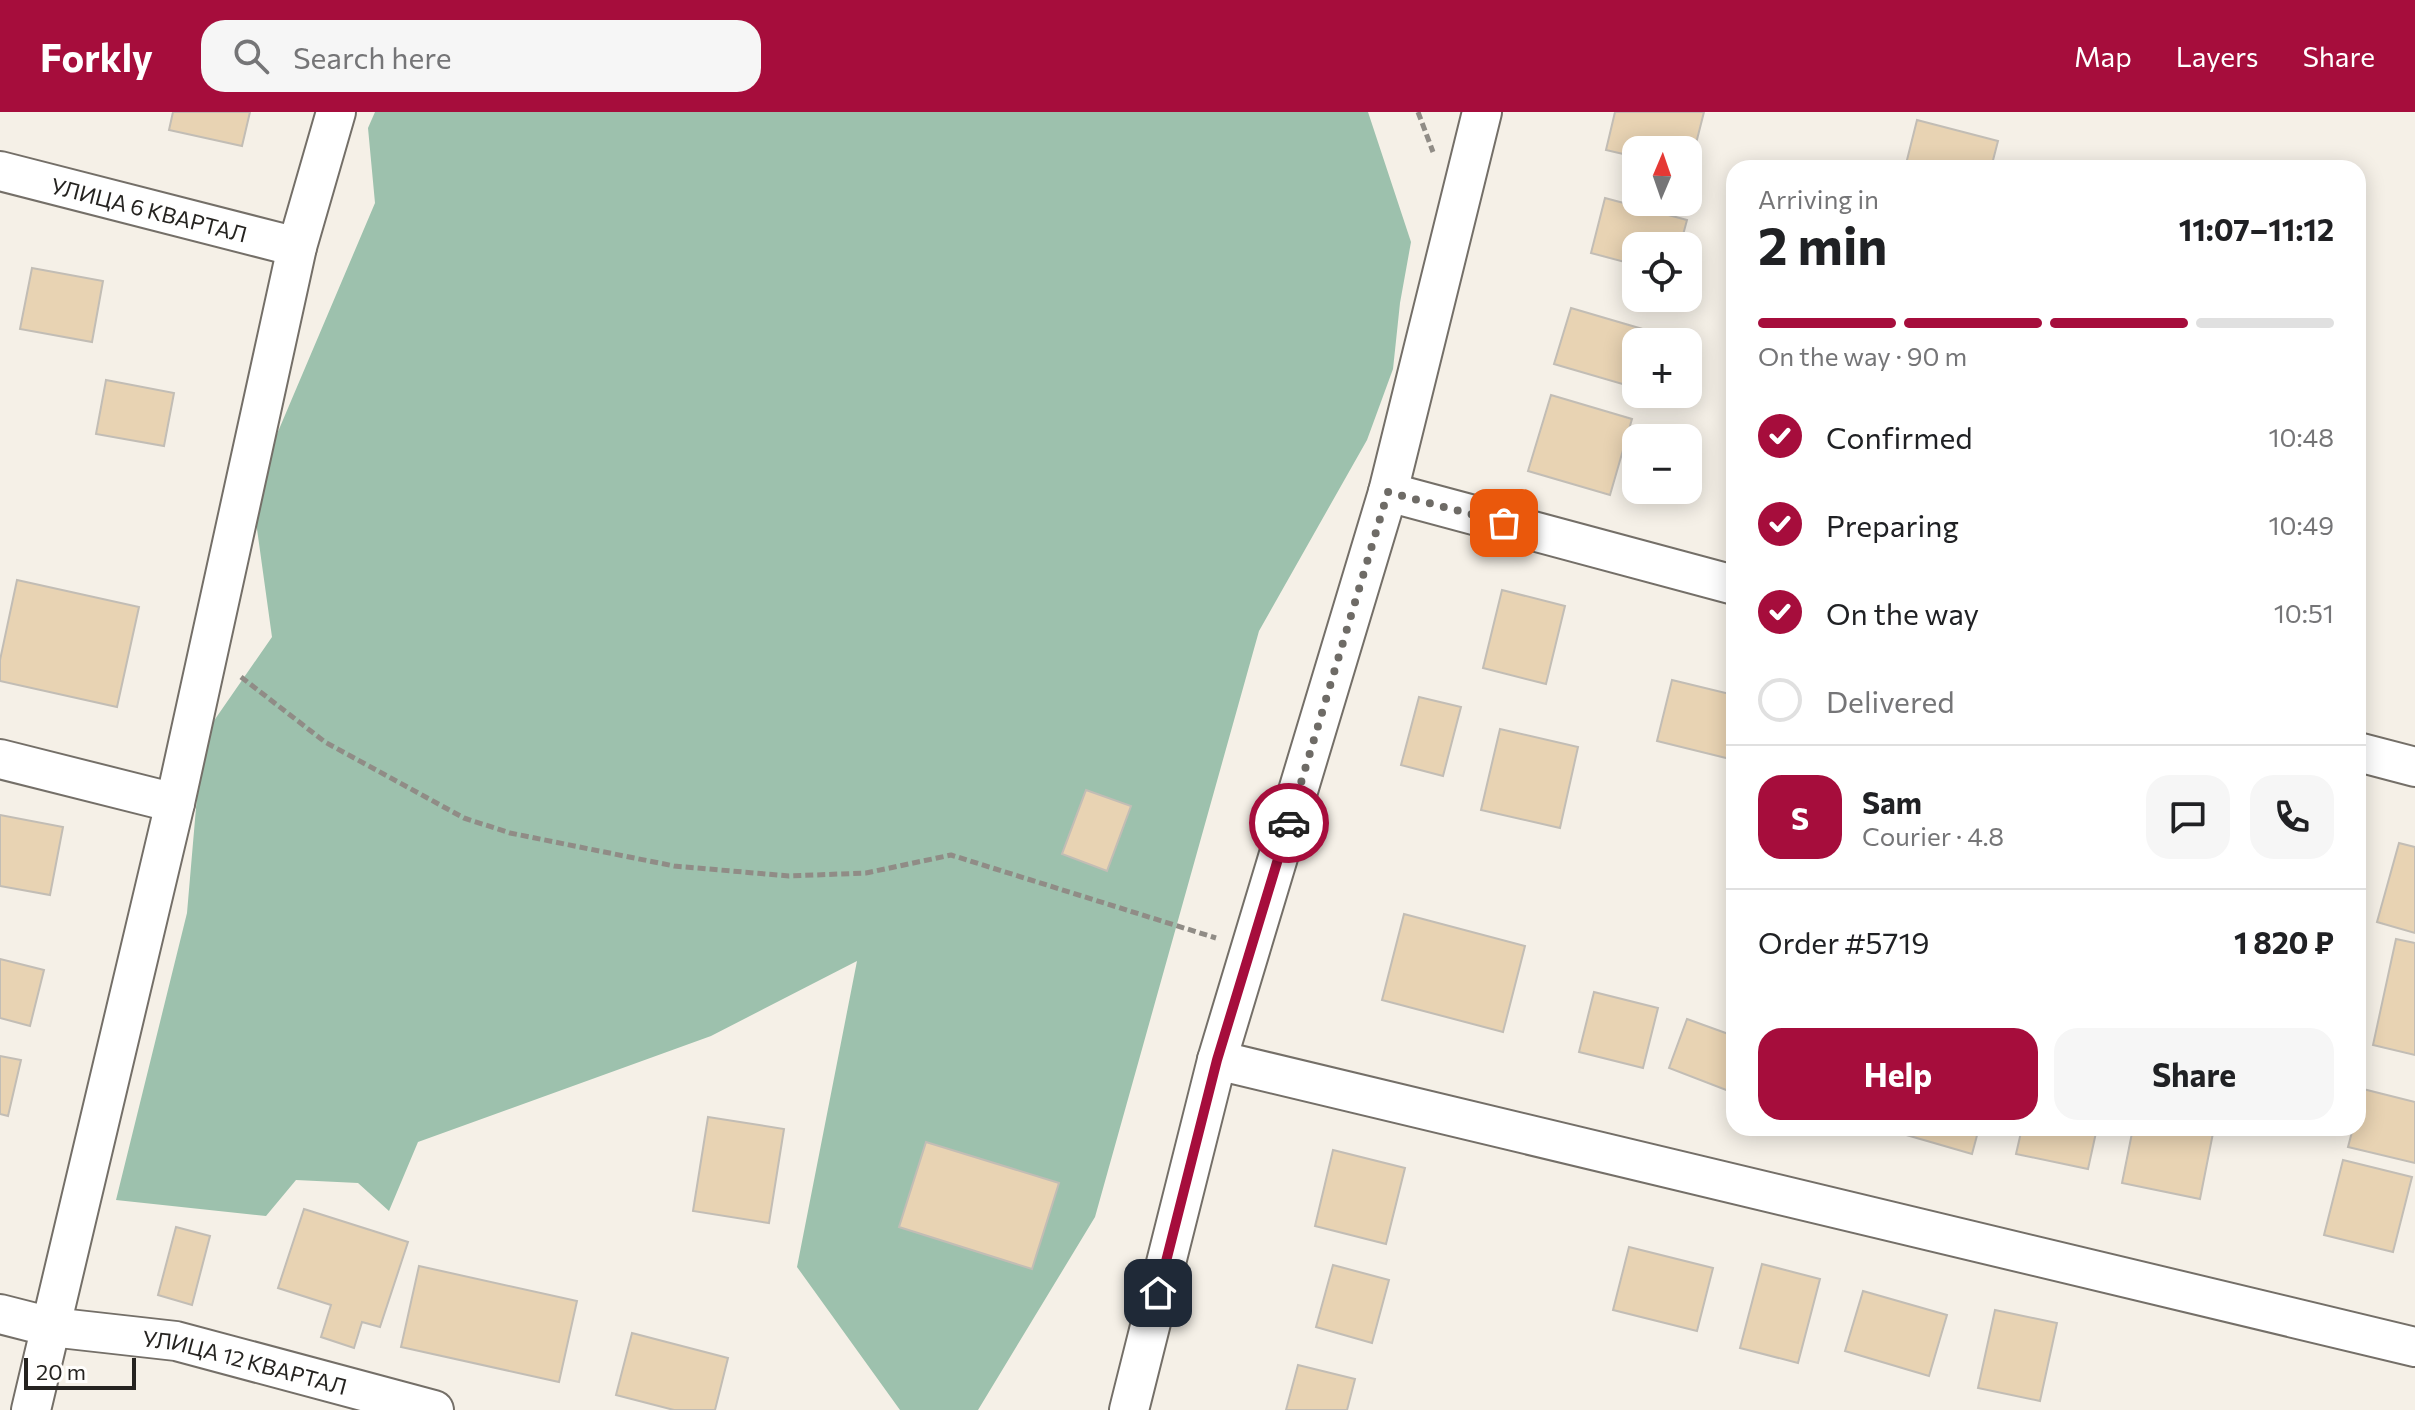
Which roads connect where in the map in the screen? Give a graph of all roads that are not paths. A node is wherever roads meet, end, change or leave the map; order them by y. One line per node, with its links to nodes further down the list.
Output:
1 (336, 112): 4 (street)
2 (1482, 112): 5 (street)
3 (0, 171): 4 (street, УЛИЦА 6 КВАРТАЛ)
4 (297, 247): 10 (street)
5 (1388, 492): 6 (street); 11 (street)
6 (1726, 583)
7 (2366, 754): 9 (street)
8 (0, 759): 10 (street)
9 (2415, 767)
10 (175, 803): 13 (street)
11 (1217, 1060): 14 (street); 17 (street)
12 (0, 1314): 13 (street, УЛИЦА 12 КВАРТАЛ)
13 (51, 1327): 15 (street); 16 (street, УЛИЦА 12 КВАРТАЛ)
14 (2415, 1347)
15 (31, 1410)
16 (434, 1410)
17 (1129, 1410)

